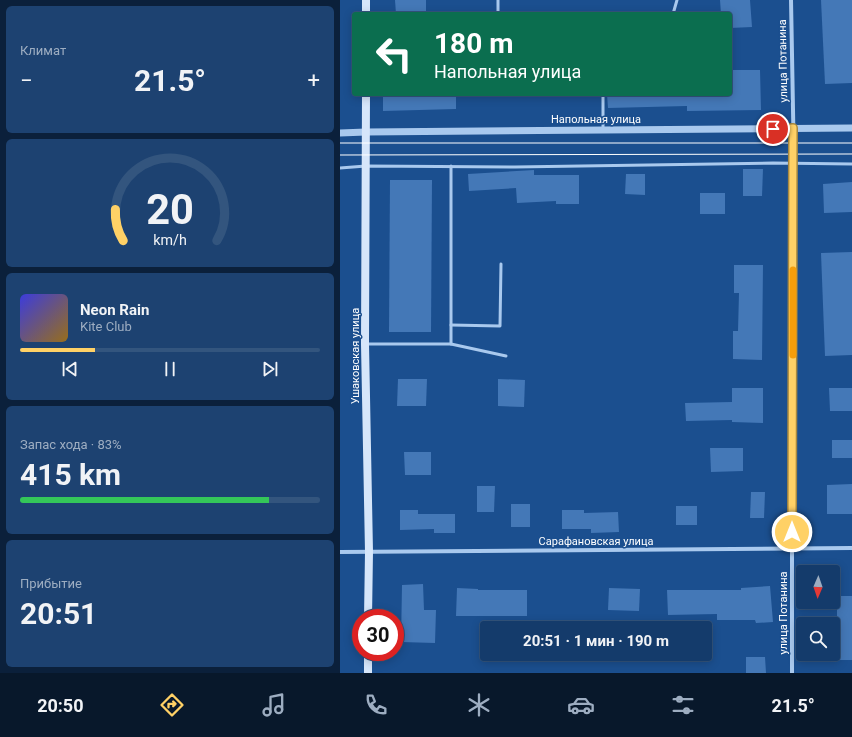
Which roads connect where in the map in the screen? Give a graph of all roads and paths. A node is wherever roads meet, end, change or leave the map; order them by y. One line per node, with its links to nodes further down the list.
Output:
1 (366, 0): 5 (main road)
2 (498, 0): 6 (lane)
3 (676, 0): 7 (lane)
4 (791, 0): 10 (street, улица Потанина)
5 (366, 12)
6 (498, 12)
7 (673, 12)
8 (366, 96): 13 (main road, Ушаковская улица)
9 (603, 96): 12 (lane)
10 (793, 128): 11 (street, Напольная улица); 12 (street, Напольная улица); 15 (street, улица Потанина)
11 (852, 128)
12 (603, 130): 13 (street, Напольная улица)
13 (366, 132): 14 (street, Напольная улица); 17 (main road, Ушаковская улица)
14 (340, 133)
15 (794, 164): 16 (lane); 18 (lane); 25 (street, улица Потанина)
16 (852, 164)
17 (366, 166): 18 (lane); 19 (lane); 22 (main road, Ушаковская улица)
18 (451, 166): 21 (lane)
19 (340, 168)
20 (501, 264): 21 (lane)
21 (451, 325): 23 (lane)
22 (365, 344): 23 (lane); 28 (main road, Ушаковская улица)
23 (451, 344): 24 (lane)
24 (506, 356)
25 (792, 548): 26 (street, Сарафановская улица); 28 (street, Сарафановская улица); 32 (street, улица Потанина)
26 (852, 548)
27 (340, 552): 28 (street, Сарафановская улица)
28 (369, 552): 29 (main road, Ушаковская улица)
29 (368, 609)
30 (368, 661): 31 (main road)
31 (368, 673)
32 (792, 673)

